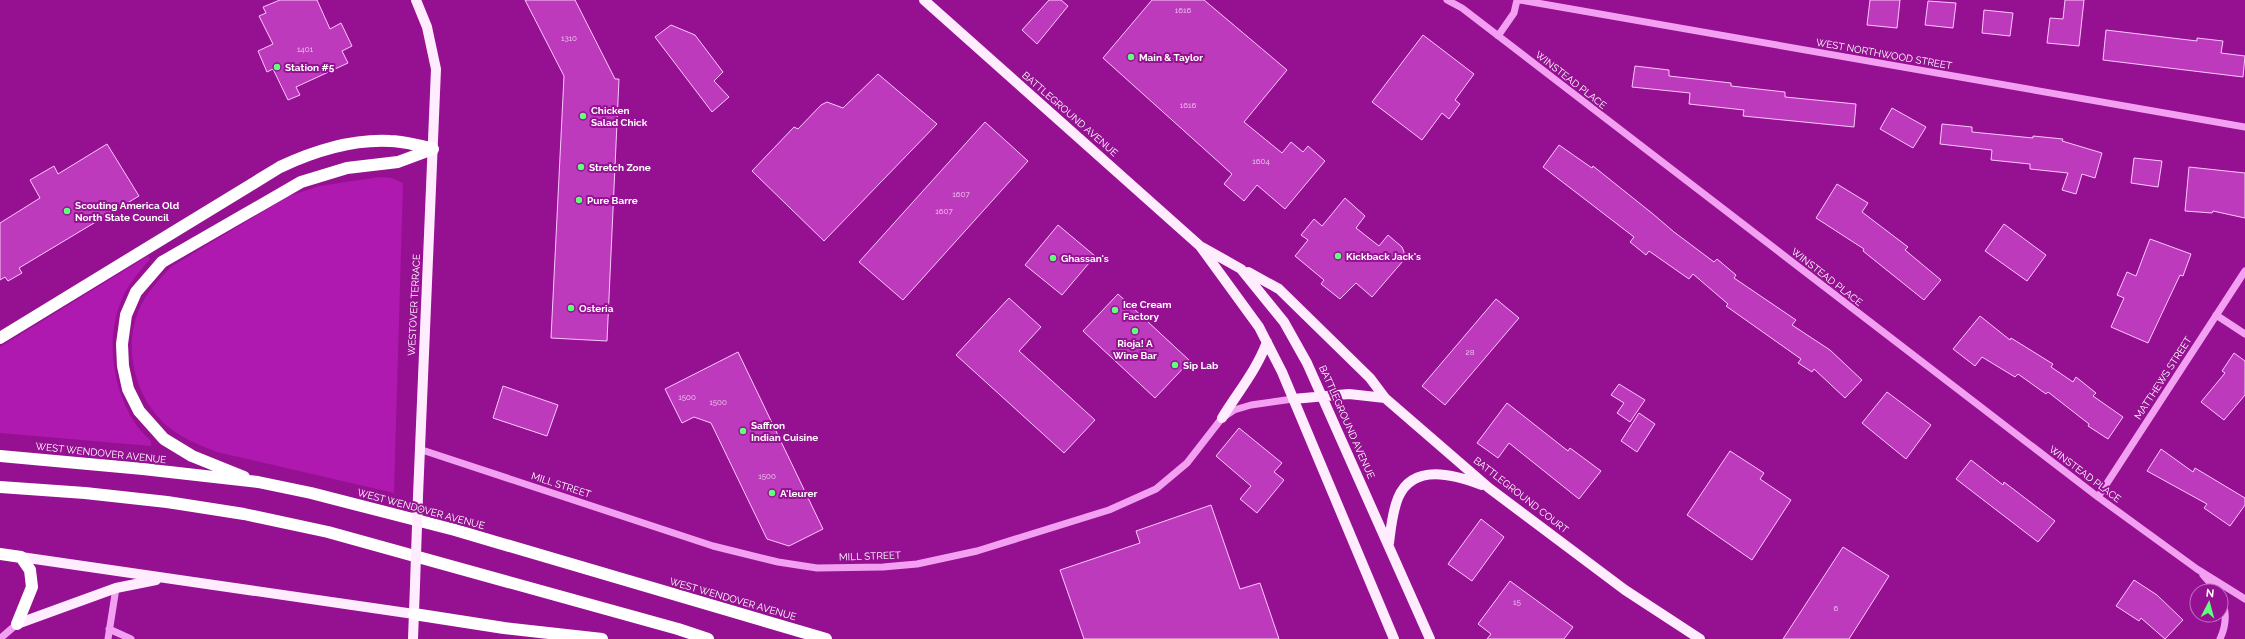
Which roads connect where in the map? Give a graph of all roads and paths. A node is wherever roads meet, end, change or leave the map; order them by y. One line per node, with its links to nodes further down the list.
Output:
1 (416, 0): 7 (main road, WESTOVER TERRACE)
2 (924, 0): 8 (main road, BATTLEGROUND AVENUE)
3 (1447, 0): 5 (street, WINSTEAD PLACE)
4 (1519, 0): 5 (street); 6 (street, WEST NORTHWOOD STREET)
5 (1498, 36): 24 (street, WINSTEAD PLACE)
6 (2245, 127)
7 (433, 149): 13 (highway); 19 (main road, WESTOVER TERRACE); 21 (highway)
8 (1200, 246): 9 (main road, BATTLEGROUND AVENUE); 14 (main road, BATTLEGROUND AVENUE)
9 (1240, 268): 15 (main road, BATTLEGROUND AVENUE); 16 (main road, BATTLEGROUND COURT)
10 (2245, 271): 11 (street, MATTHEWS STREET)
11 (2216, 315): 12 (street); 24 (street, MATTHEWS STREET)
12 (2245, 334)
13 (0, 338)
14 (1267, 342): 17 (main road, BATTLEGROUND AVENUE); 18 (main road)
15 (1322, 396): 16 (main road); 17 (main road); 25 (main road, BATTLEGROUND AVENUE)
16 (1385, 398): 23 (main road, BATTLEGROUND COURT)
17 (1293, 399): 18 (street, MILL STREET); 44 (main road, BATTLEGROUND AVENUE)
18 (1222, 418): 19 (street, MILL STREET)
19 (419, 449): 33 (main road, WESTOVER TERRACE, bridge)
20 (0, 456): 21 (highway, WEST WENDOVER AVENUE)
21 (258, 482): 43 (highway, WEST WENDOVER AVENUE)
22 (0, 487): 42 (highway)
23 (1489, 488): 25 (main road); 46 (main road, BATTLEGROUND COURT)
24 (2098, 497): 28 (street, WINSTEAD PLACE)
25 (1389, 544): 45 (main road, BATTLEGROUND AVENUE)
26 (0, 554): 27 (highway)
27 (21, 557): 29 (main road); 35 (highway)
28 (2197, 569): 30 (street, WINSTEAD PLACE); 32 (street, WINSTEAD PLACE)
29 (166, 578): 31 (main road); 33 (main road)
30 (2210, 583)
31 (116, 588): 35 (main road); 36 (street)
32 (2245, 599)
33 (414, 614): 40 (main road, WESTOVER TERRACE); 41 (highway)
34 (2225, 623): 47 (street)
35 (17, 624): 37 (street)
36 (110, 629): 38 (street); 39 (street)
37 (2, 638)
38 (108, 639)
39 (131, 639)
40 (413, 639)
41 (602, 639)
42 (708, 639)
43 (826, 639)
44 (1394, 639)
45 (1430, 639)
46 (1700, 639)
47 (2220, 639)

